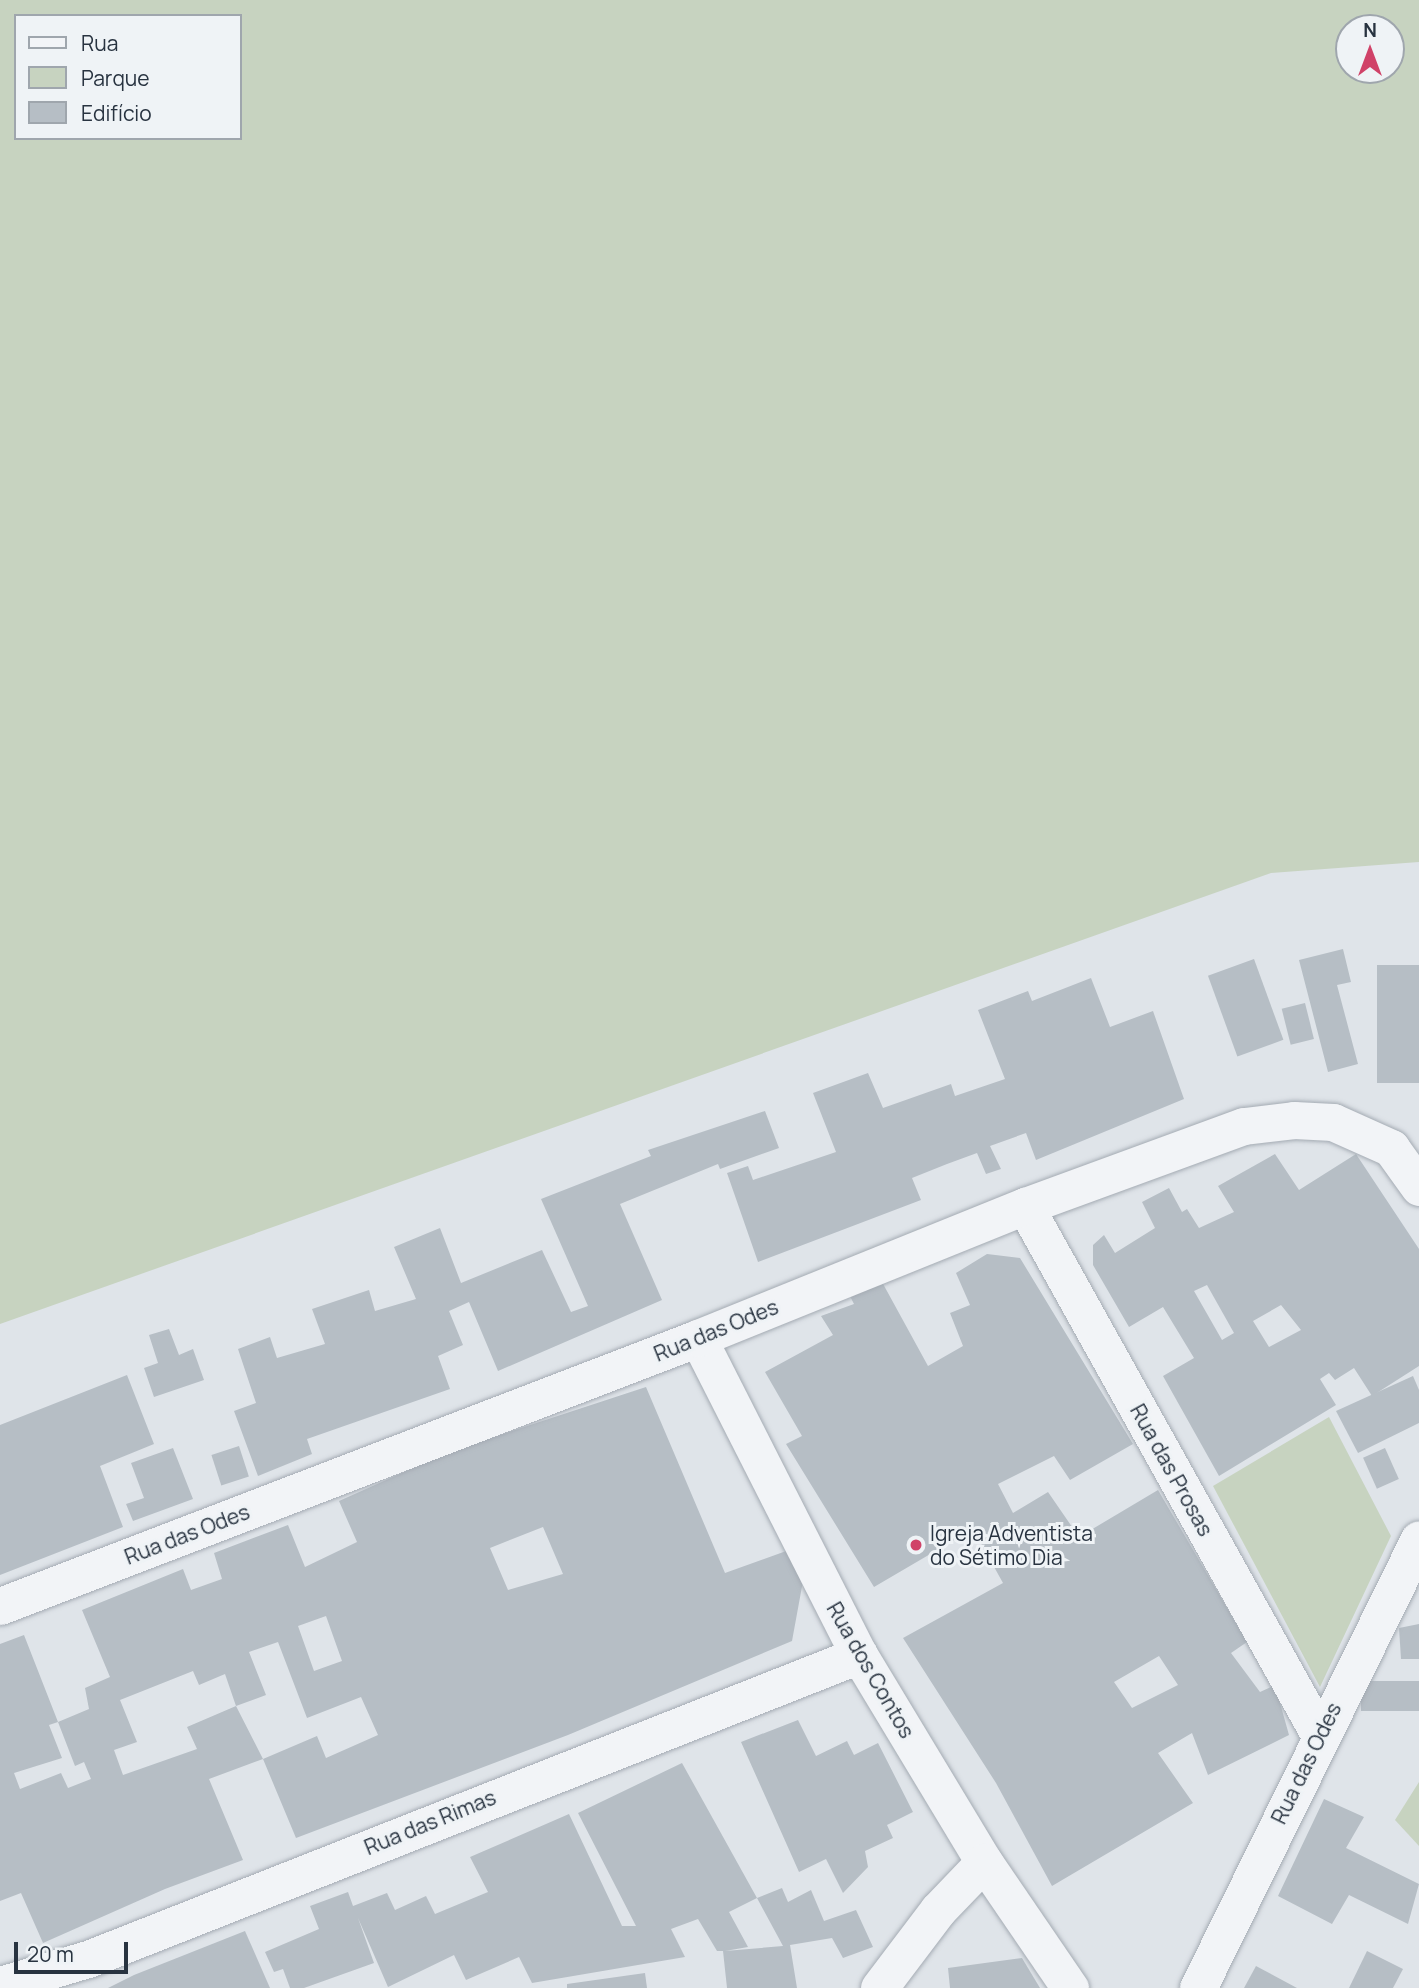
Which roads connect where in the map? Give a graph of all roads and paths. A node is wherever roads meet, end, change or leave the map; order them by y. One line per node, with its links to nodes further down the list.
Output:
1 (1419, 1187): 2 (street, Rua das Odes)
2 (1025, 1206): 3 (street, Rua das Odes); 7 (street, Rua das Prosas)
3 (698, 1338): 5 (street, Rua das Odes); 6 (street, Rua dos Contos)
4 (1419, 1539): 7 (street, Rua das Odes)
5 (0, 1606)
6 (859, 1655): 8 (street, Rua dos Contos); 9 (street, Rua das Rimas)
7 (1319, 1734): 12 (street, Rua das Odes)
8 (984, 1862): 10 (street); 11 (street, Rua dos Contos)
9 (0, 1985)
10 (879, 1988)
11 (1070, 1988)
12 (1198, 1988)

